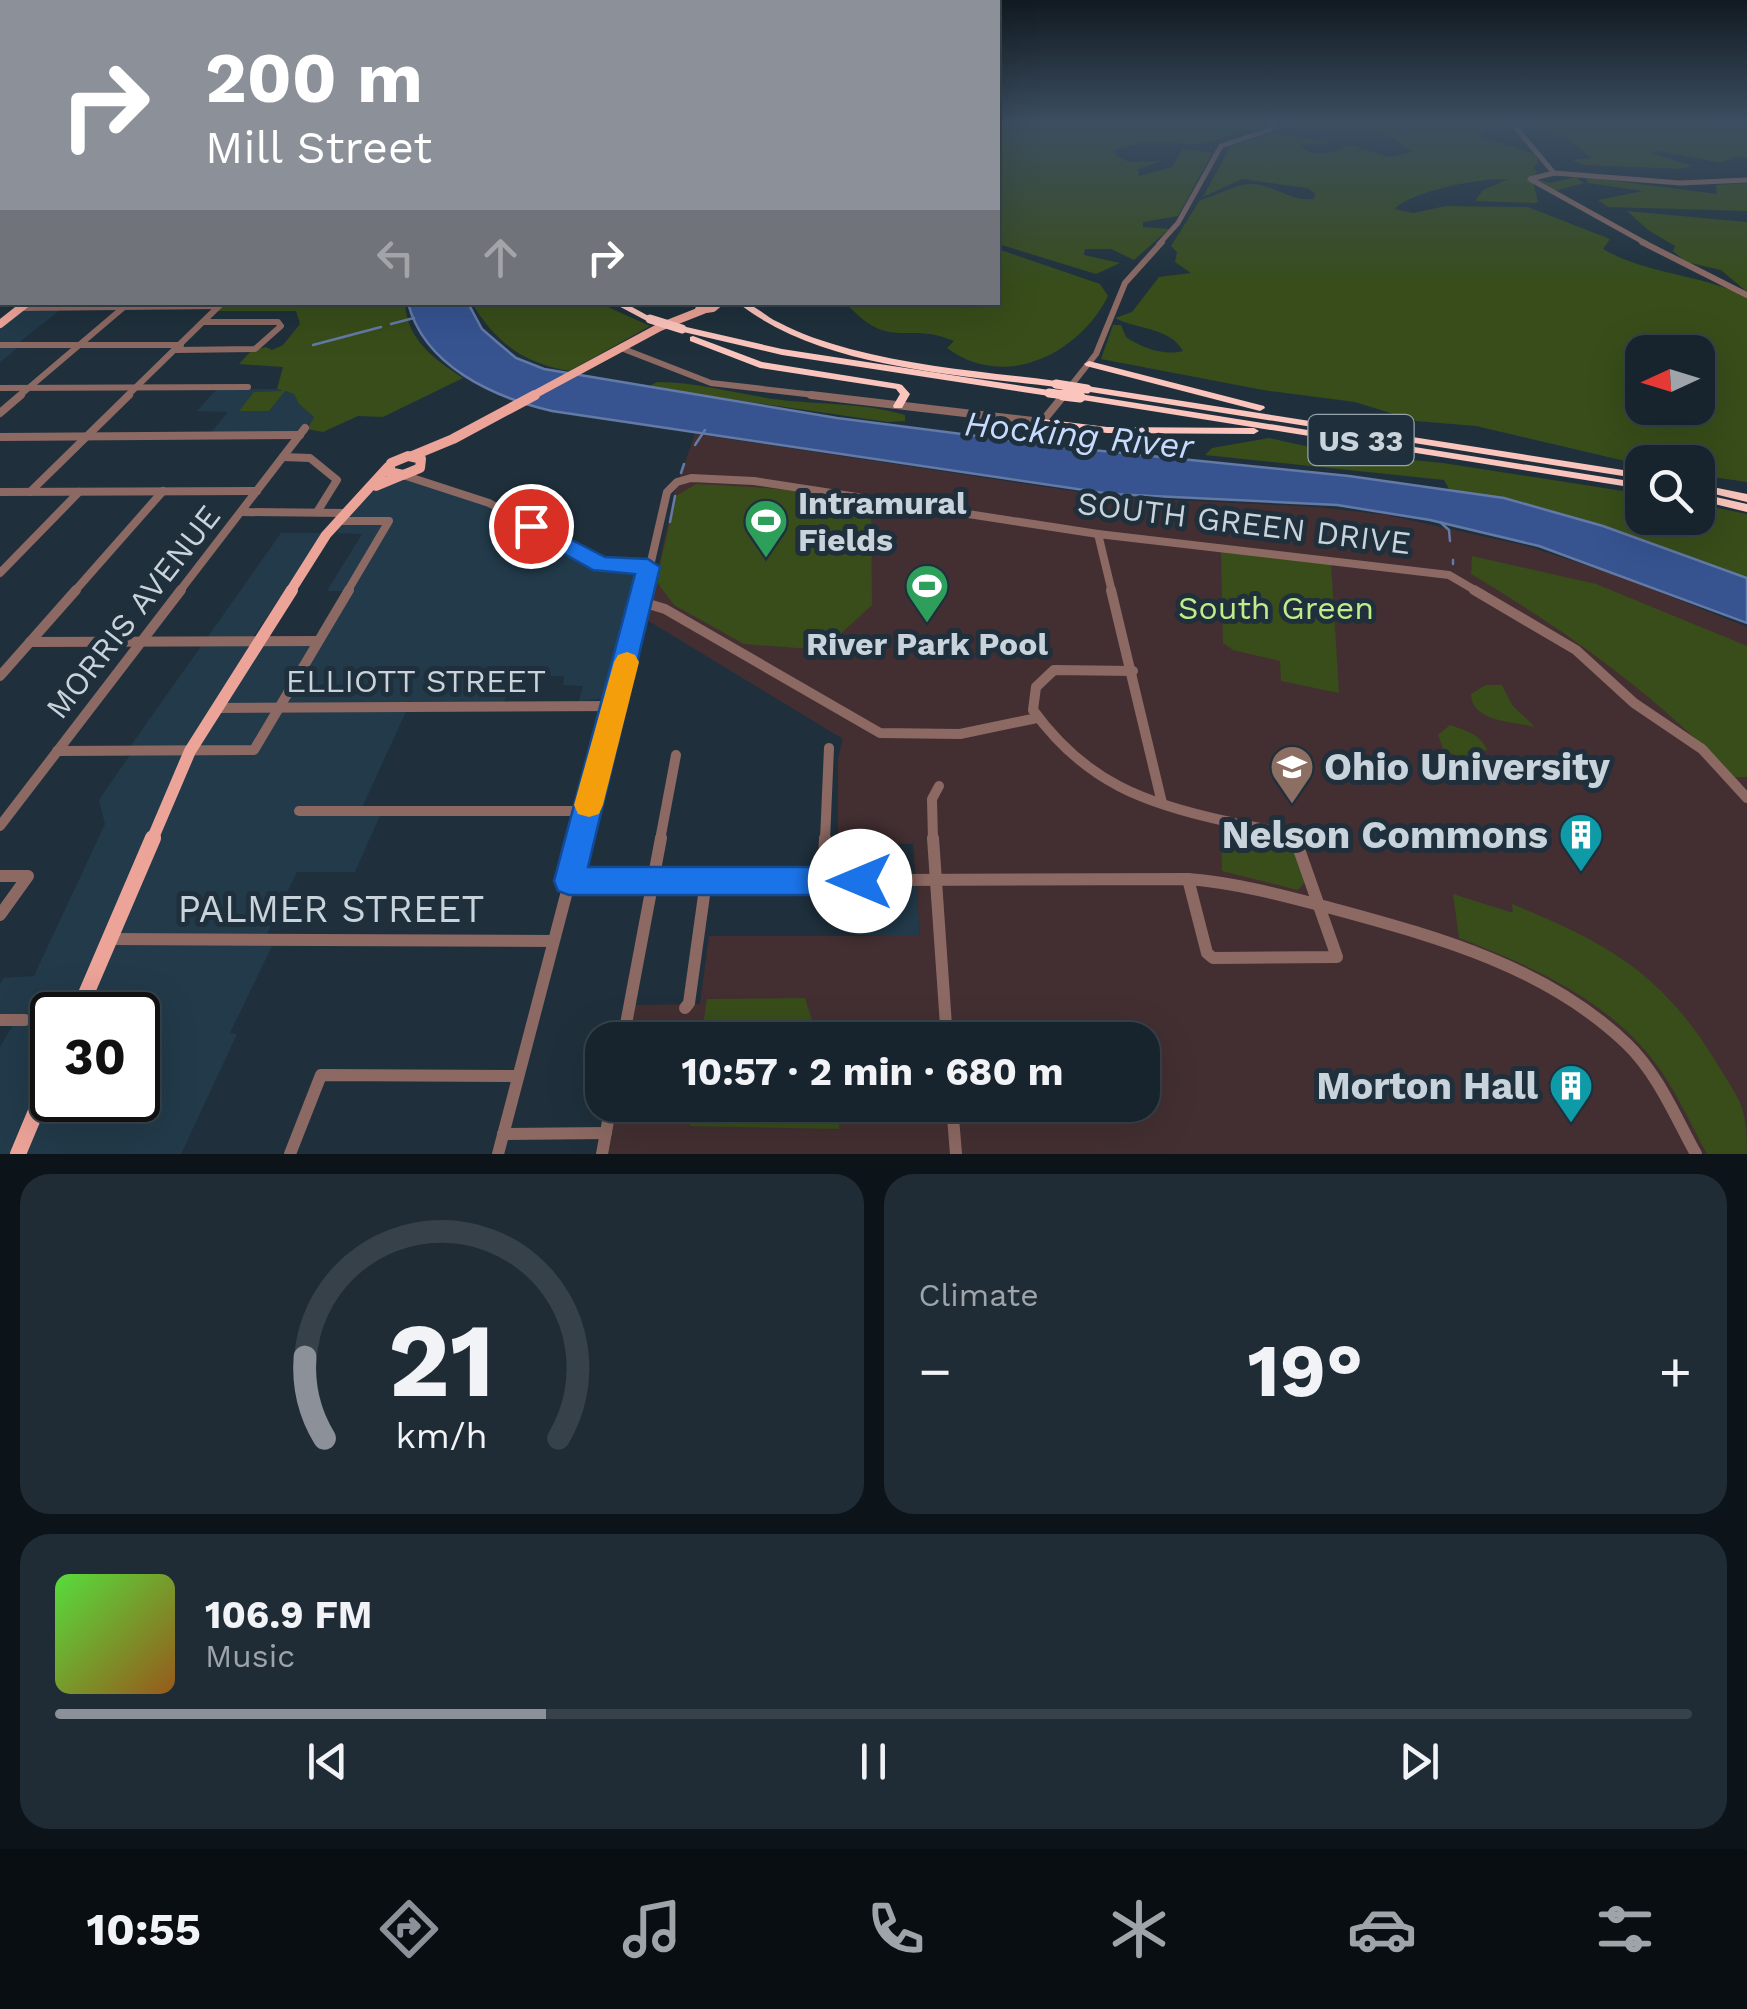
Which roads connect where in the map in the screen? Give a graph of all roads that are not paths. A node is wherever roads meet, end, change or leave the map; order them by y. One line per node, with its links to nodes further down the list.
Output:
1 (1204, 176): 23 (street)
2 (1541, 176): 5 (street)
3 (1598, 176): 4 (street)
4 (1747, 180)
5 (1747, 295)
6 (23, 305): 15 (main road)
7 (74, 305): 13 (street)
8 (621, 305): 18 (highway, bridge)
9 (688, 305): 17 (main road)
10 (691, 305): 14 (main road)
11 (714, 305): 14 (main road)
12 (746, 305): 28 (highway, US 33)
13 (124, 306): 16 (street); 19 (street)
14 (703, 310): 17 (main road)
15 (1, 322)
16 (203, 322): 21 (street); 21 (street)
17 (660, 327): 22 (main road)
18 (679, 330): 28 (highway, US 33); 30 (highway)
19 (79, 345): 20 (street); 21 (street); 27 (street)
20 (0, 346)
21 (178, 348): 25 (street)
22 (620, 348): 30 (street); 36 (main road)
23 (1089, 364): 32 (street); 33 (highway)
24 (248, 386): 25 (street)
25 (138, 387): 27 (street); 34 (street)
26 (0, 388): 27 (street)
27 (29, 388): 31 (street)
28 (1052, 388): 29 (highway, US 33, bridge)
29 (1083, 393): 33 (highway, US 33); 37 (highway, US 33)
30 (898, 406): 32 (street)
31 (0, 413)
32 (1042, 422): 37 (highway)
33 (1356, 429): 42 (highway, US 33)
34 (87, 436): 35 (street); 39 (street, MORRIS AVENUE); 48 (street)
35 (0, 437)
36 (453, 440): 38 (main road); 40 (main road)
37 (1384, 445): 44 (highway, US 33)
38 (412, 456): 40 (main road); 41 (main road)
39 (283, 457): 46 (street, MORRIS AVENUE); 56 (street)
40 (421, 466): 43 (main road); 45 (street)
41 (388, 467): 43 (main road); 57 (main road)
42 (1625, 473)
43 (401, 476): 45 (street); 57 (main road)
44 (1625, 483)
45 (446, 486): 59 (street)
46 (257, 491): 50 (street); 55 (street, MORRIS AVENUE)
47 (1715, 491): 52 (highway)
48 (30, 492): 49 (street); 51 (street)
49 (79, 492): 50 (street); 60 (street)
50 (162, 492): 65 (street)
51 (2, 494)
52 (1747, 498)
53 (1715, 501): 54 (highway)
54 (1747, 508)
55 (242, 512): 56 (street); 62 (street, MORRIS AVENUE)
56 (317, 512): 57 (street)
57 (344, 517): 63 (main road); 64 (street)
58 (1098, 534): 59 (street, SOUTH GREEN DRIVE); 66 (street); 77 (street, SOUTH GREEN DRIVE)
59 (648, 567): 61 (street)
60 (0, 573)
61 (642, 602): 69 (street); 71 (street)
62 (142, 641): 63 (street); 65 (street); 73 (street, MORRIS AVENUE)
63 (259, 641): 64 (street); 70 (main road)
64 (318, 641): 68 (street)
65 (30, 642): 67 (street)
66 (1133, 671): 71 (street); 78 (street)
67 (2, 672)
68 (280, 706): 69 (street, ELLIOTT STREET); 70 (street, ELLIOTT STREET); 74 (street)
69 (615, 706): 80 (street)
70 (216, 708): 74 (main road)
71 (1037, 718): 78 (street)
72 (829, 748): 87 (street)
73 (58, 751): 74 (street); 81 (street, MORRIS AVENUE)
74 (190, 751): 92 (main road)
75 (676, 754): 86 (street)
76 (939, 786): 88 (street)
77 (1747, 798)
78 (1162, 803): 90 (street)
79 (299, 811): 80 (street)
80 (587, 811): 85 (street)
81 (0, 826)
82 (0, 876): 91 (street)
83 (1188, 879): 88 (street); 89 (street); 90 (street)
84 (706, 880): 86 (street); 87 (street); 95 (street)
85 (569, 881): 86 (street); 93 (street)
86 (653, 881): 98 (street)
87 (823, 881): 88 (street)
88 (934, 882): 99 (street)
89 (1300, 900): 90 (street)
90 (1319, 905): 111 (street)
91 (0, 915)
92 (109, 939): 93 (street, PALMER STREET); 94 (main road)
93 (553, 941): 100 (street)
94 (87, 992)
95 (685, 1008)
96 (0, 1020): 97 (street)
97 (25, 1020)
98 (626, 1022)
99 (946, 1022)
100 (518, 1076): 105 (street); 107 (street)
101 (31, 1122): 106 (main road)
102 (608, 1122): 104 (street)
103 (953, 1122): 110 (street)
104 (606, 1133): 105 (street); 109 (street)
105 (503, 1134): 108 (street)
106 (18, 1154)
107 (290, 1154)
108 (498, 1154)
109 (602, 1154)
110 (956, 1154)
111 (1696, 1154)

